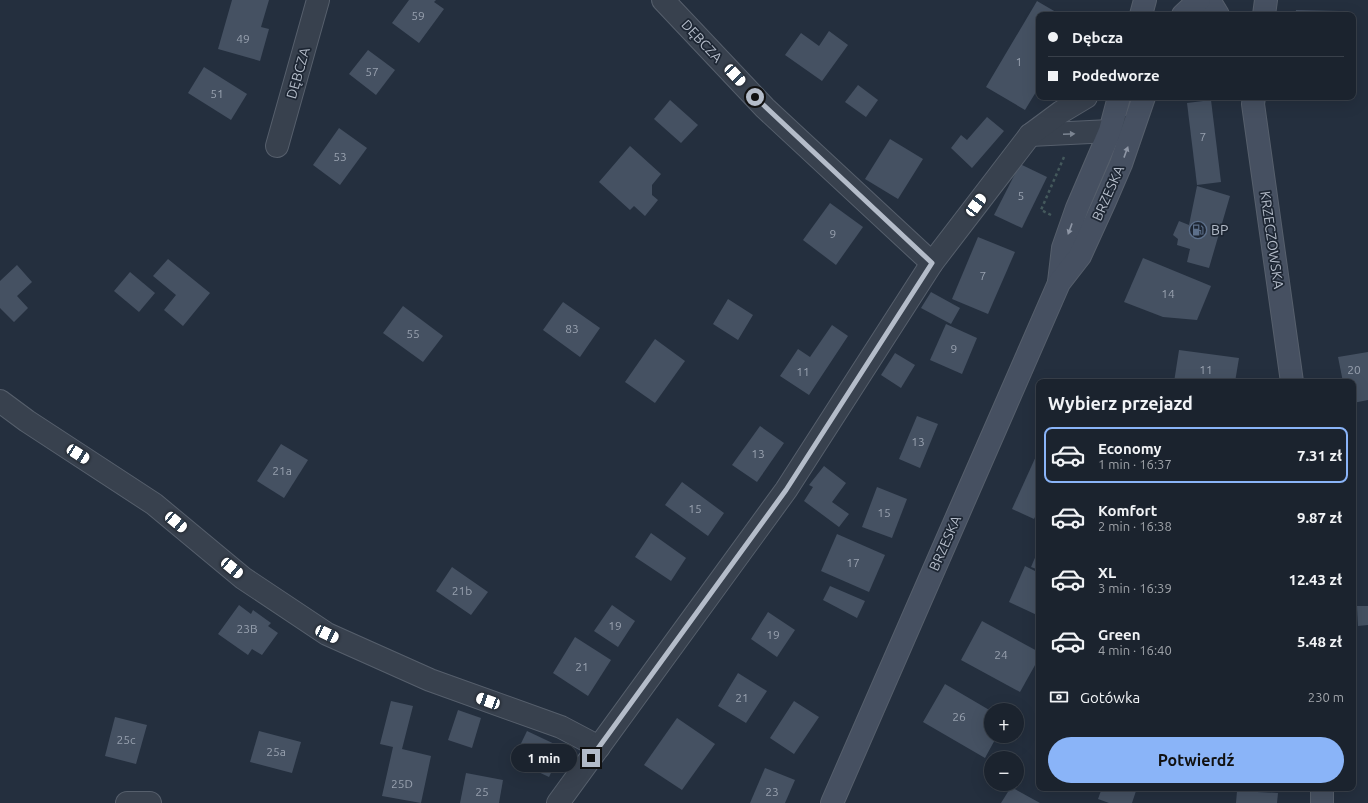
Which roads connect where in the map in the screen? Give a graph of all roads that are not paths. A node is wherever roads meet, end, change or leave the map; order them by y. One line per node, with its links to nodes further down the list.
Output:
1 (318, 0): 18 (street, DĘBCZA)
2 (663, 0): 19 (street, DĘBCZA)
3 (1145, 0): 7 (main road)
4 (1199, 0): 8 (main road)
5 (1209, 0): 9 (main road)
6 (1266, 0): 10 (main road)
7 (1142, 12)
8 (1186, 12)
9 (1216, 12)
10 (1264, 12)
11 (1081, 100): 17 (street)
12 (1118, 100): 16 (main road, BRZESKA)
13 (1143, 100): 15 (main road, BRZESKA)
14 (1254, 100): 21 (main road, KRZECZOWSKA)
15 (1136, 124): 16 (street); 20 (main road, BRZESKA, one-way to 15)
16 (1110, 131): 17 (street, one-way to 16); 20 (main road, BRZESKA, one-way to 20)
17 (1030, 135): 19 (street)
18 (277, 146)
19 (932, 263): 23 (street)
20 (1059, 283): 28 (main road, BRZESKA)
21 (1292, 379)
22 (0, 401): 23 (street)
23 (599, 747): 27 (street)
24 (1322, 791): 29 (main road)
25 (127, 803): 26 (street)
26 (150, 803)
27 (558, 803)
28 (832, 803)
29 (1322, 803)

